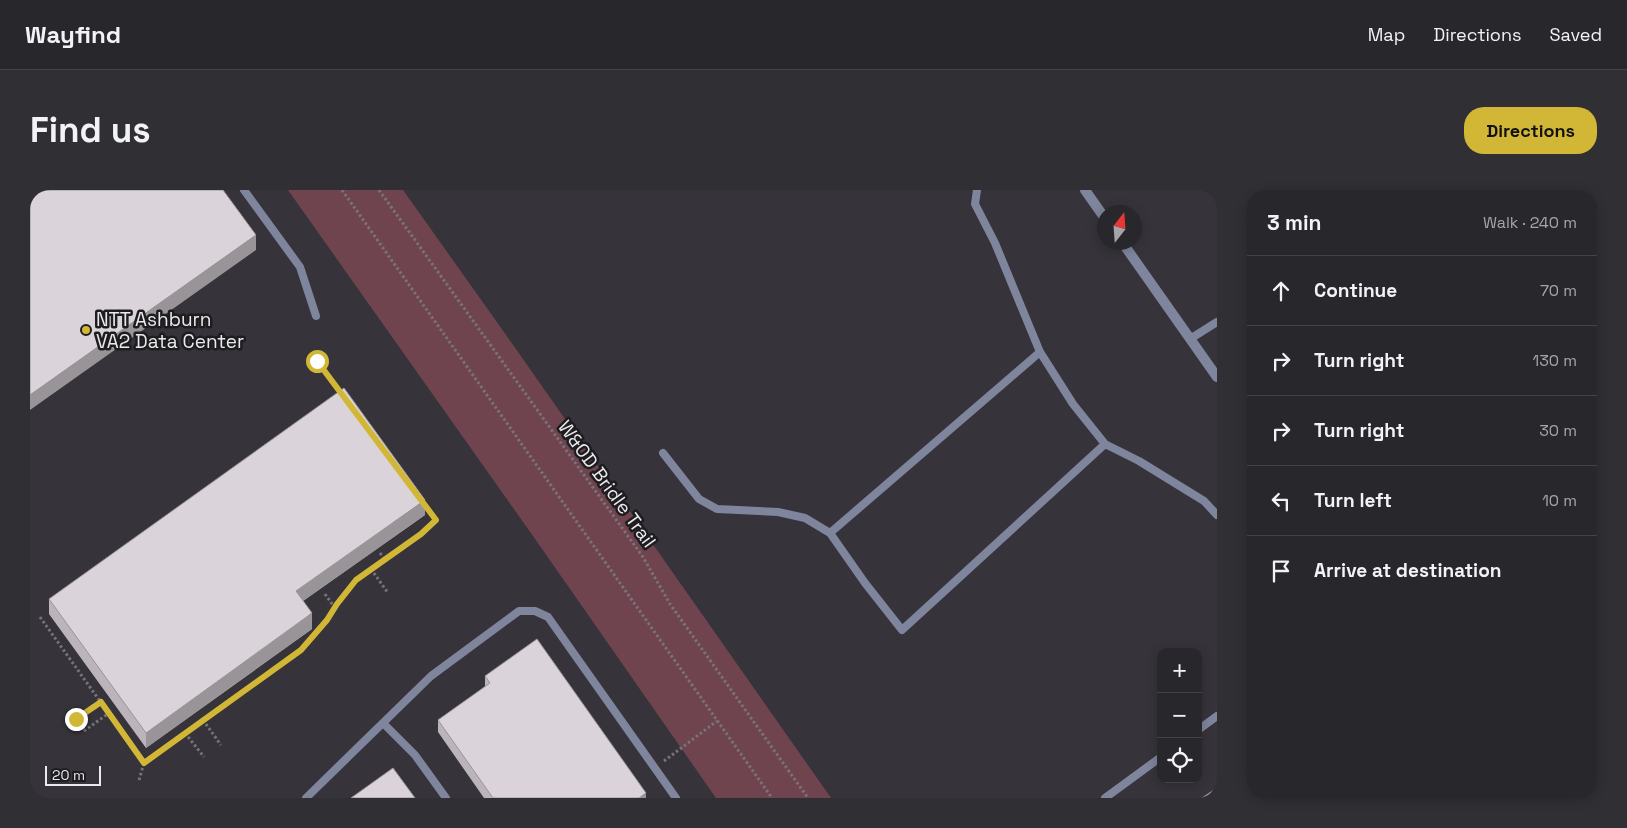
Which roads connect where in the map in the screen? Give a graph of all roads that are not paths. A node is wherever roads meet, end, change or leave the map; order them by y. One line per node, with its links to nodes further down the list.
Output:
1 (244, 190): 6 (lane)
2 (977, 190): 9 (lane)
3 (1085, 190): 4 (street)
4 (1097, 207)
5 (1128, 250): 8 (street)
6 (316, 316)
7 (1217, 322): 8 (lane)
8 (1190, 339): 10 (street)
9 (1040, 352): 11 (lane); 14 (lane)
10 (1217, 377)
11 (1105, 444): 13 (lane); 14 (lane)
12 (663, 453): 14 (lane)
13 (1217, 515)
14 (830, 533)
15 (1217, 716): 17 (lane)
16 (383, 723): 19 (lane); 20 (lane); 21 (lane)
17 (1202, 727)
18 (1157, 760): 22 (lane)
19 (306, 798)
20 (446, 798)
21 (676, 798)
22 (1105, 798)

